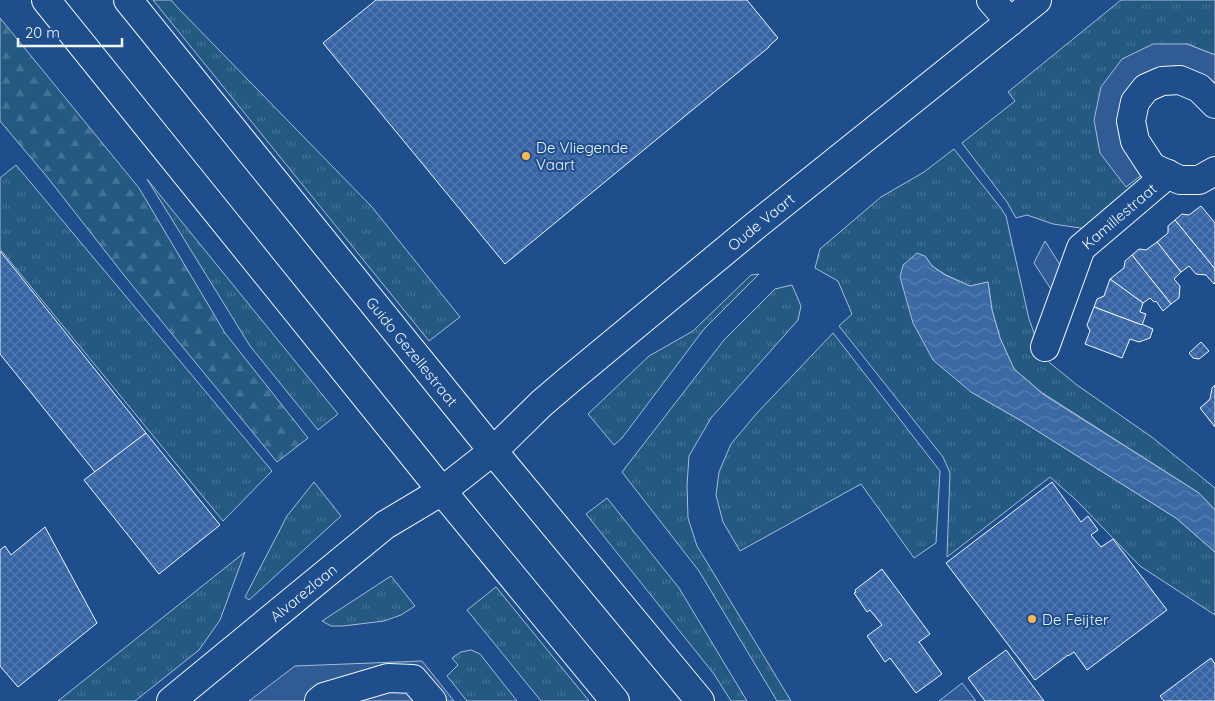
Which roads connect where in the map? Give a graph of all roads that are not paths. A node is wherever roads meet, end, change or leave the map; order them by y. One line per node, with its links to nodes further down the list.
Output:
1 (46, 0): 11 (main road)
2 (128, 0): 10 (main road, Guido Gezellestraat)
3 (991, 0): 5 (main road)
4 (1035, 1): 5 (main road, Oude Vaart)
5 (1010, 22): 10 (main road, Oude Vaart)
6 (1215, 104): 8 (main road, Kamillestraat)
7 (1215, 172): 8 (main road, Kamillestraat)
8 (1168, 174): 9 (main road, Kamillestraat)
9 (1045, 347)
10 (493, 451): 11 (main road, Oude Vaart); 16 (main road, Guido Gezellestraat)
11 (442, 491): 12 (main road, Alvarezlaan); 15 (main road)
12 (171, 701)
13 (319, 701): 14 (main road)
14 (432, 701)
15 (615, 701)
16 (700, 701)

